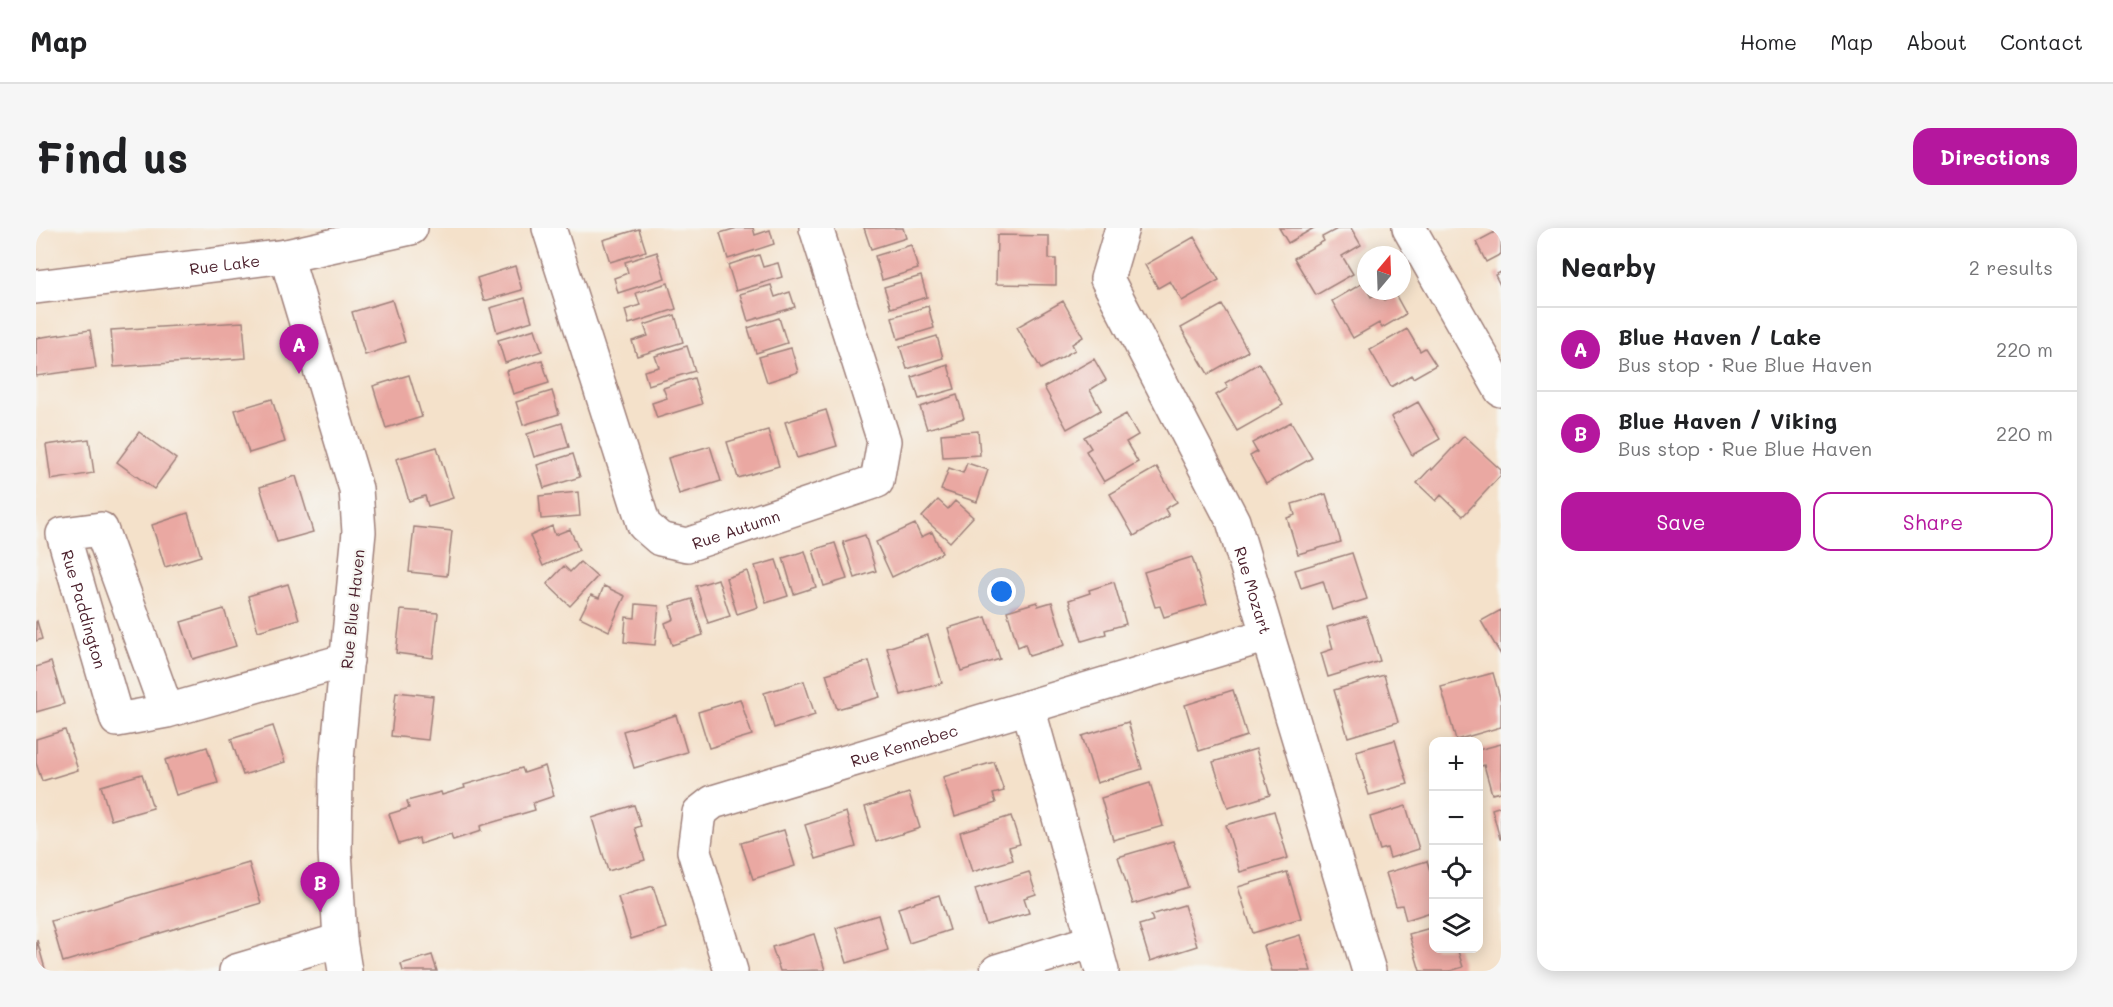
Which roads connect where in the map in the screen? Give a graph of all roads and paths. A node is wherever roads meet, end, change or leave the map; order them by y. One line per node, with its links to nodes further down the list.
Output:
1 (411, 228): 6 (street, Rue Lake)
2 (549, 228): 3 (street, Rue Autumn)
3 (816, 228)
4 (1122, 228): 9 (street, Rue Mozart)
5 (1409, 228): 8 (street)
6 (286, 256): 7 (street, Rue Lake); 10 (street, Rue Blue Haven)
7 (36, 286)
8 (1501, 390)
9 (1268, 635): 11 (street, Rue Kennebec); 18 (street, Rue Mozart)
10 (347, 660): 12 (street, Rue Paddington); 13 (street, Rue Blue Haven)
11 (1028, 707): 14 (street); 16 (street, Rue Kennebec)
12 (166, 711): 12 (street, Rue Paddington)
13 (342, 956): 15 (street)
14 (1097, 956): 17 (street)
15 (236, 971)
16 (731, 971)
17 (997, 971)
18 (1369, 971)

